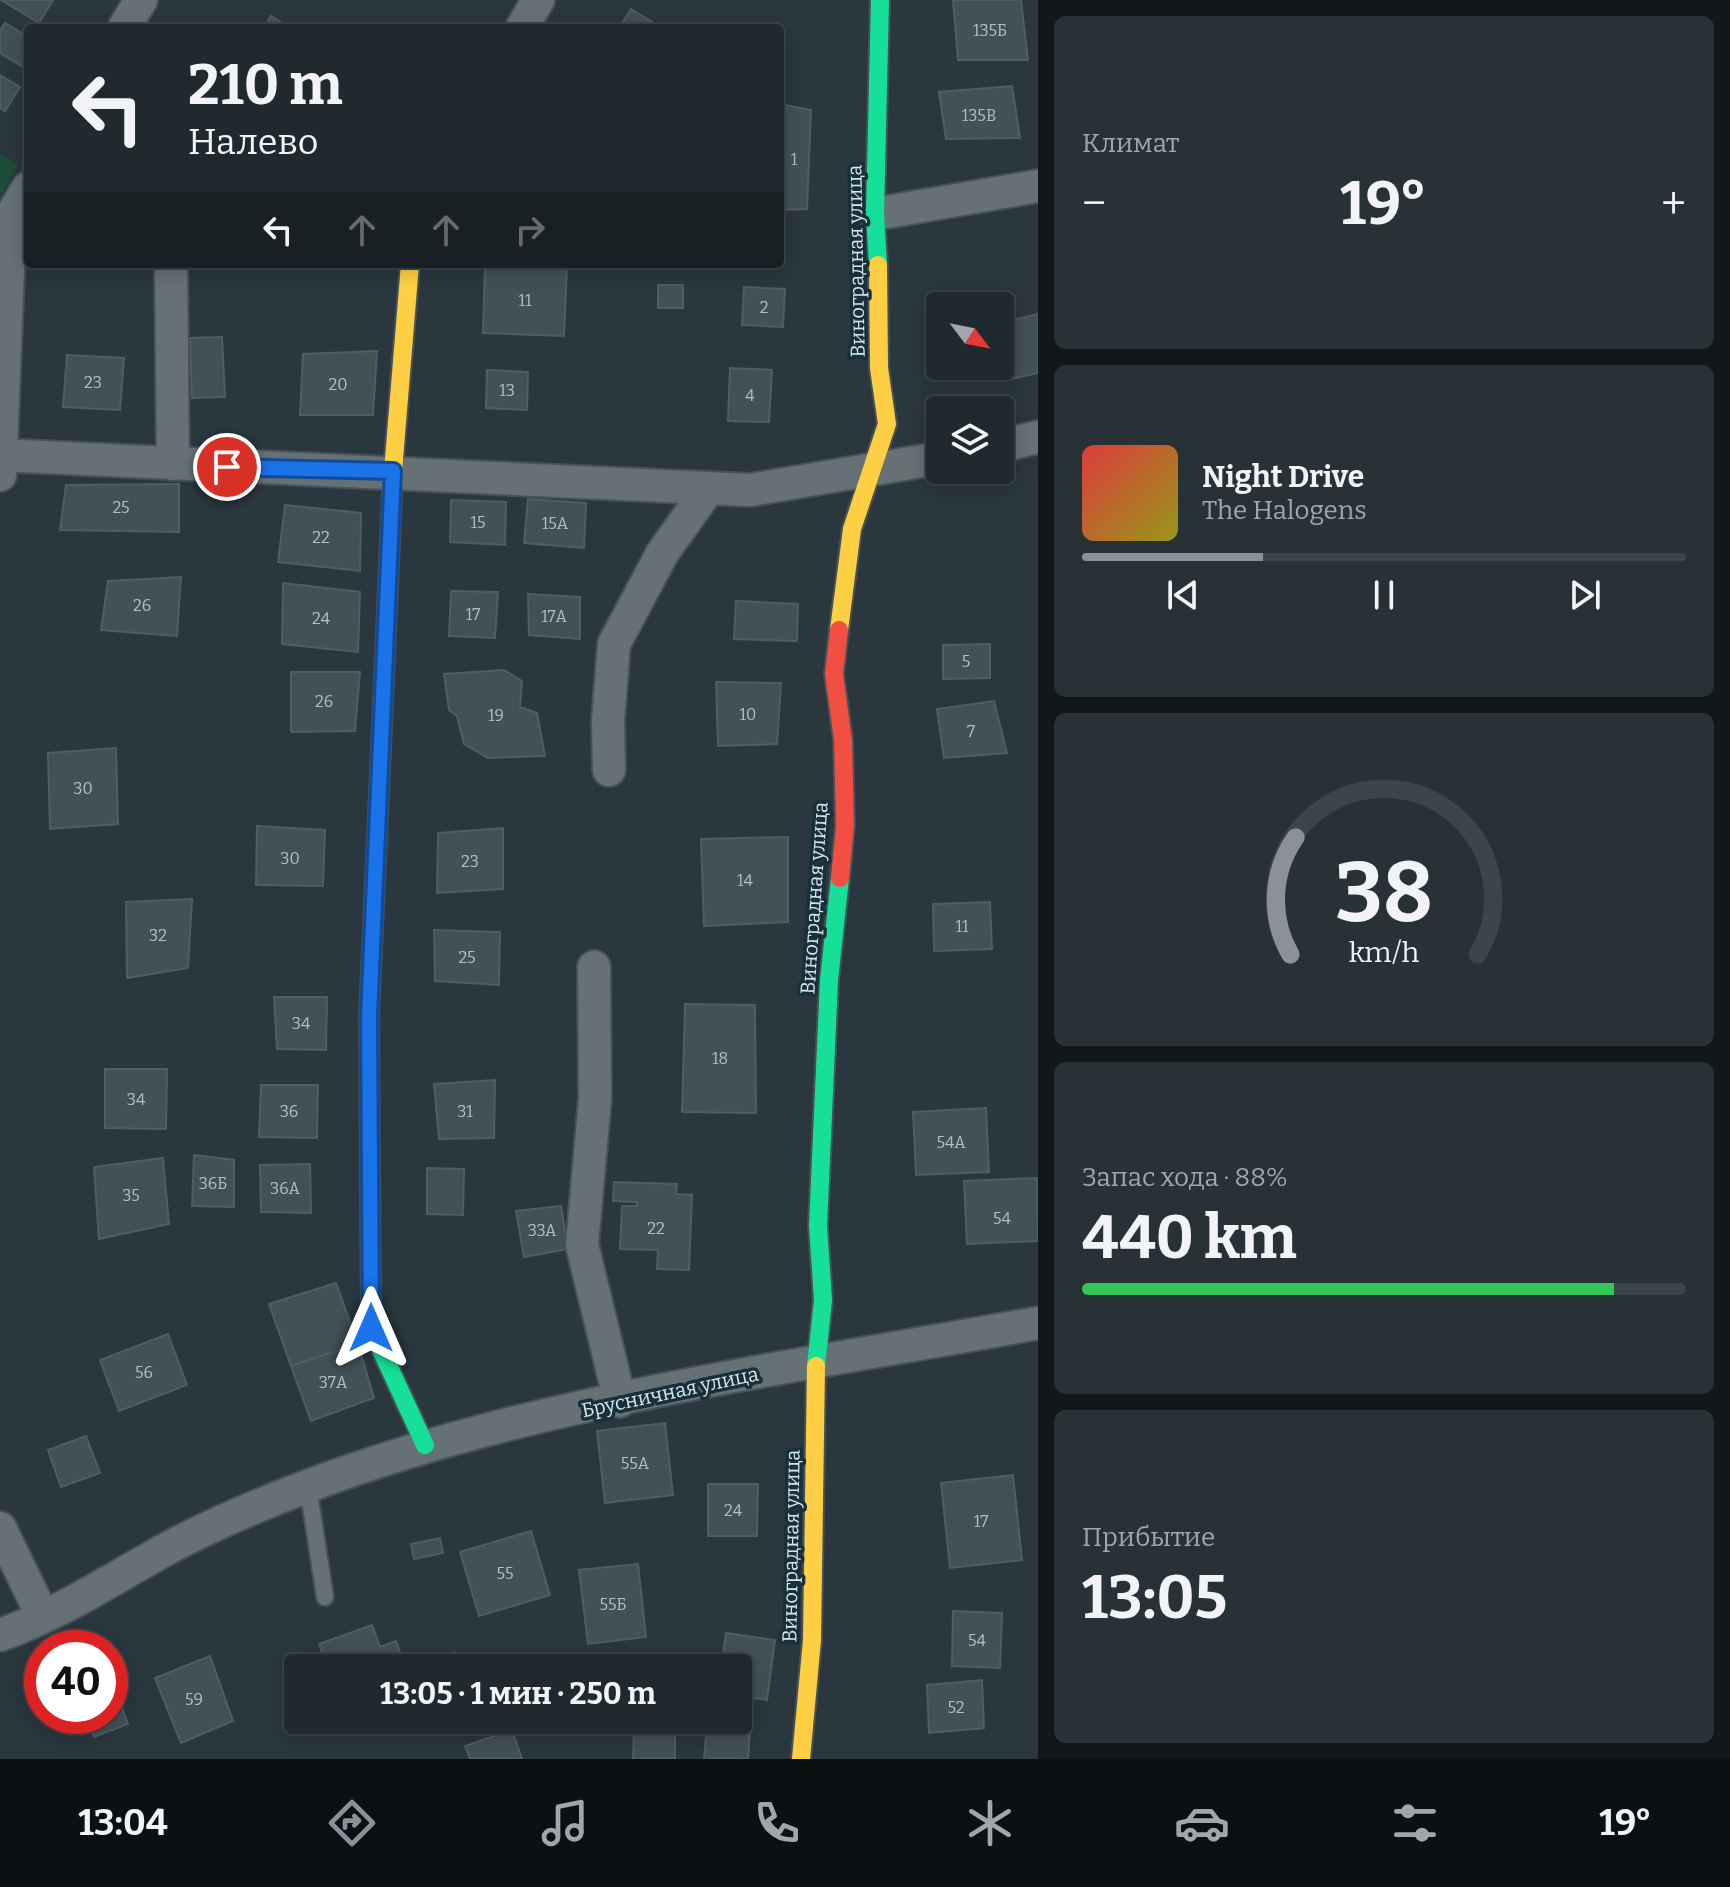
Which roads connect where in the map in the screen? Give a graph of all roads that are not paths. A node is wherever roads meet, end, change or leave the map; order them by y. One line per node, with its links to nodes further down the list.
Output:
1 (142, 0): 4 (street); 5 (street)
2 (538, 0): 6 (street)
3 (880, 0): 9 (street, Виноградная улица)
4 (127, 24)
5 (153, 24)
6 (524, 24)
7 (1038, 186): 9 (street)
8 (24, 195): 15 (street)
9 (875, 214): 17 (street, Виноградная улица)
10 (171, 268): 16 (street)
11 (410, 268): 18 (street)
12 (1038, 437): 13 (street)
13 (1014, 443)
14 (926, 460): 17 (street)
15 (1, 462): 16 (street)
16 (173, 464): 18 (street)
17 (875, 468): 19 (street); 23 (street, Виноградная улица)
18 (393, 471): 19 (street); 25 (street)
19 (709, 488): 20 (street)
20 (609, 770)
21 (594, 967): 24 (street)
22 (1038, 1323): 23 (street, Брусничная улица)
23 (816, 1364): 24 (street, Брусничная улица); 31 (street, Виноградная улица)
24 (620, 1401): 25 (street, Брусничная улица)
25 (425, 1445): 26 (street, Брусничная улица)
26 (308, 1486): 28 (lane); 29 (street, Брусничная улица)
27 (0, 1528): 29 (street)
28 (325, 1597)
29 (43, 1617): 30 (street, Брусничная улица)
30 (0, 1635)
31 (801, 1759)

